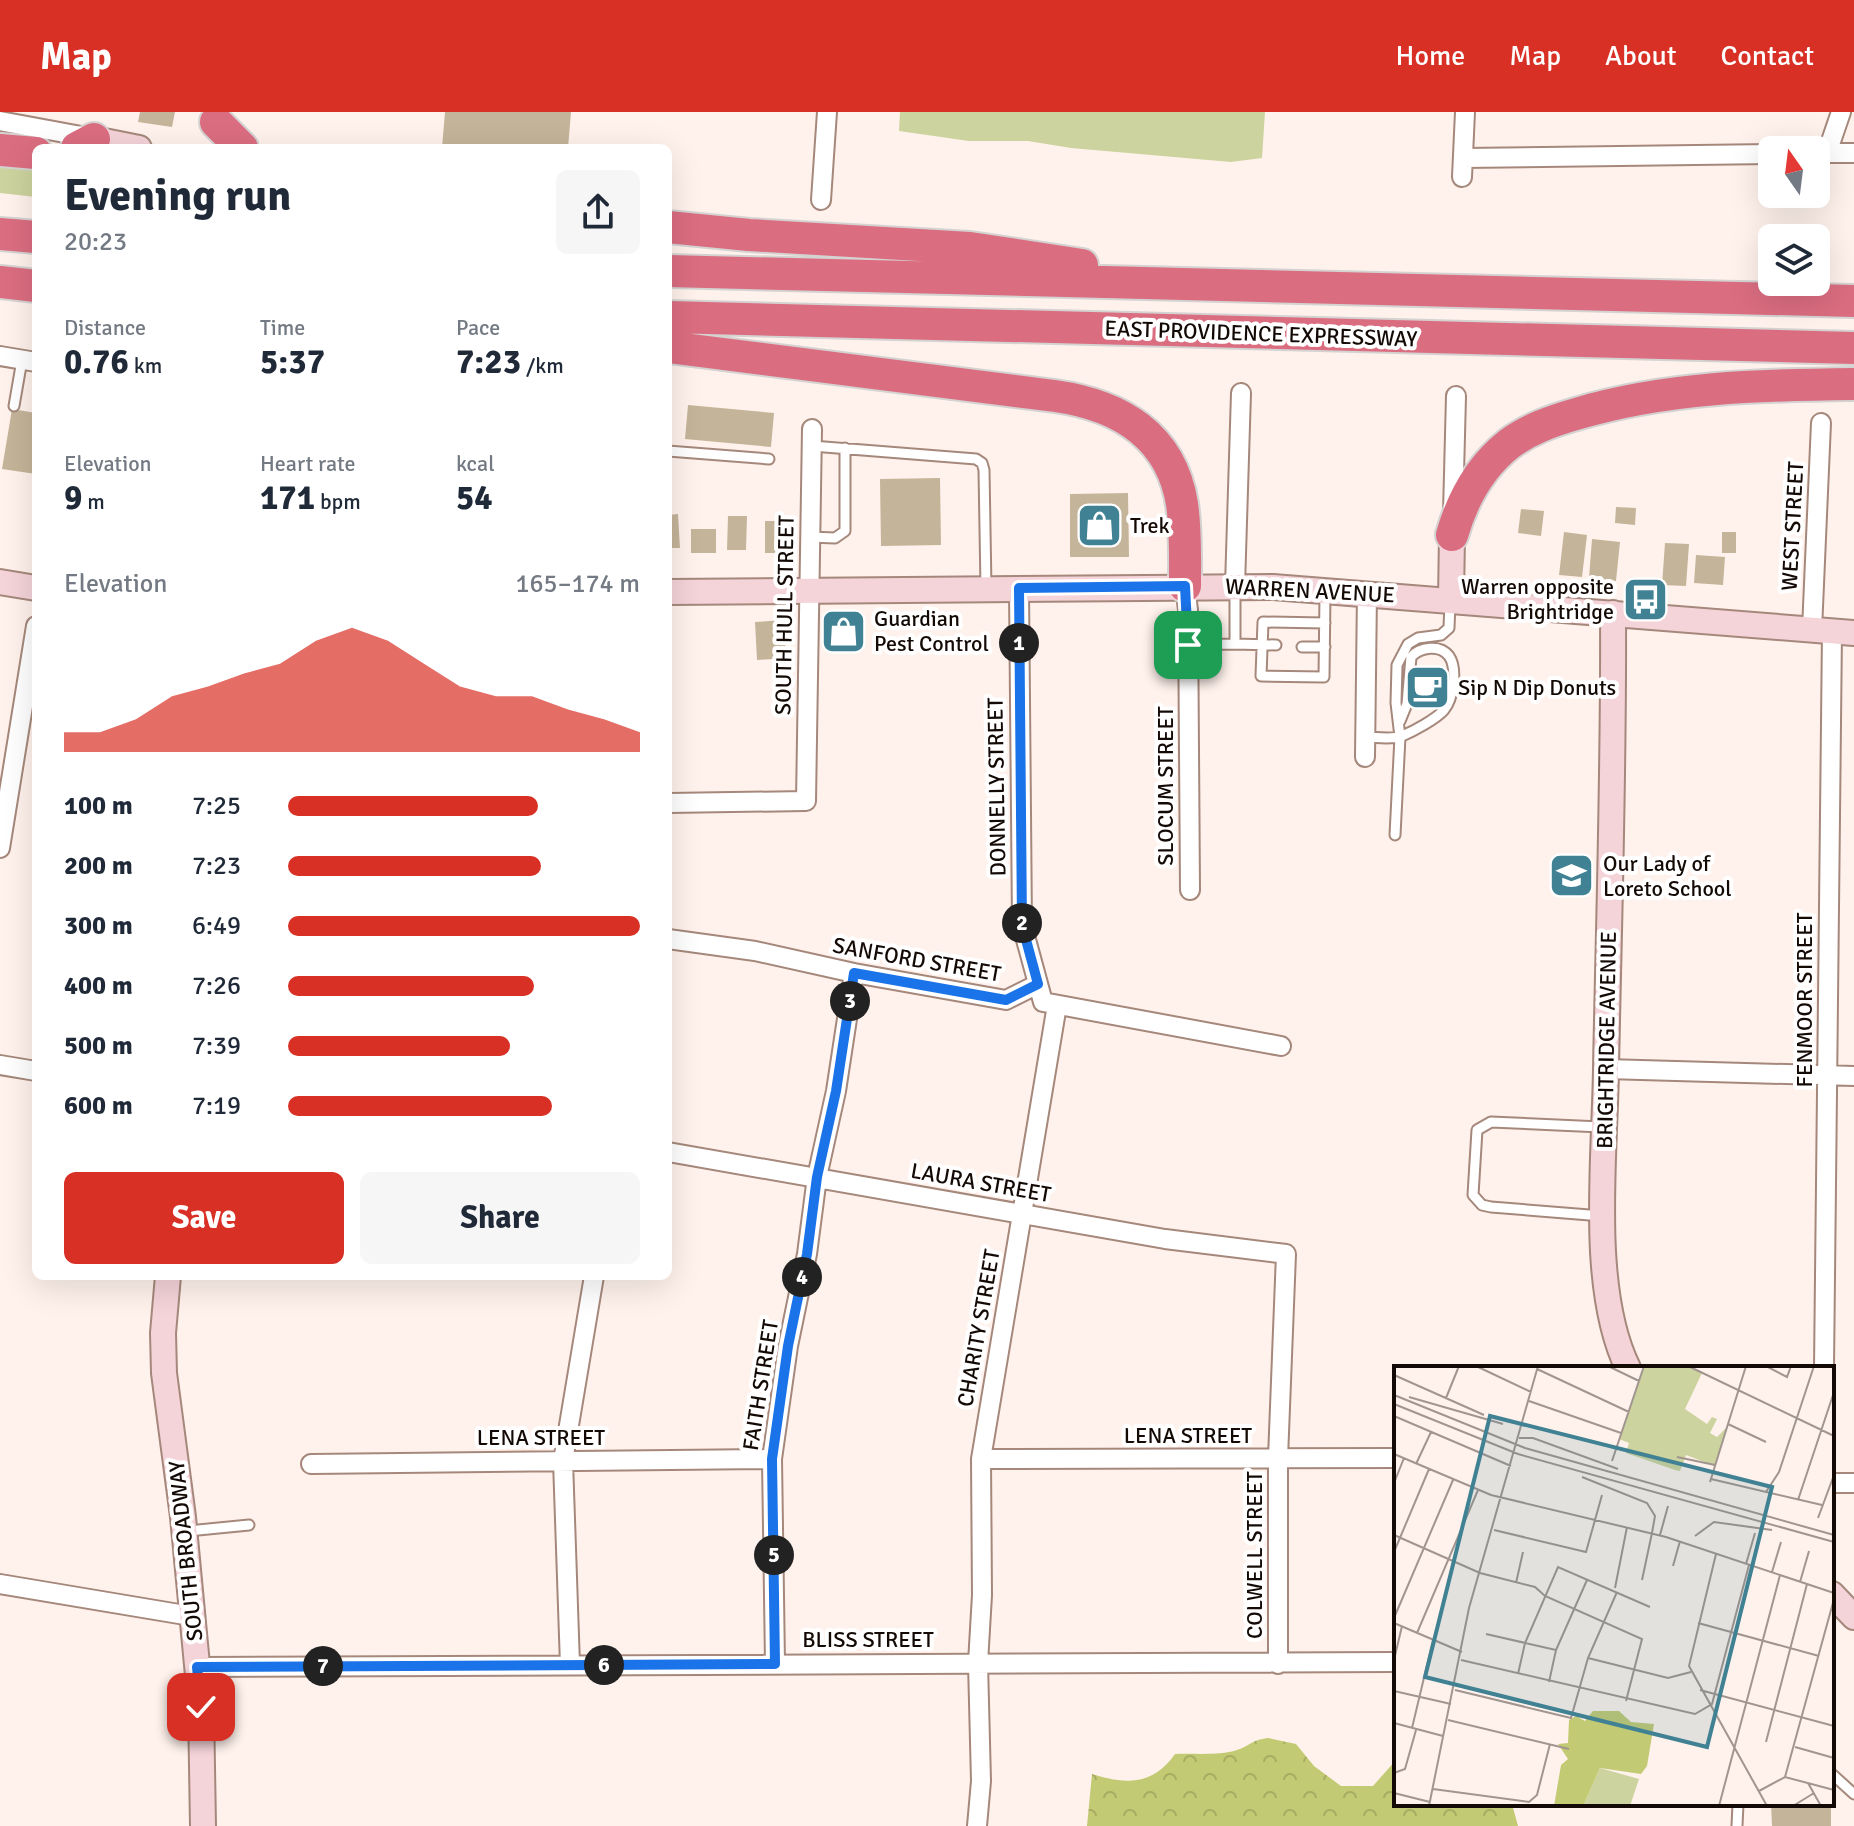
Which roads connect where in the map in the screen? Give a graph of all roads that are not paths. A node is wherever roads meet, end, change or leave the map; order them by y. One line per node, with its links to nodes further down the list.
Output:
1 (827, 112): 16 (street)
2 (1465, 112): 14 (street)
3 (1841, 112): 6 (street)
4 (0, 121): 7 (street)
5 (216, 127): 8 (highway)
6 (1830, 136)
7 (86, 143)
8 (237, 144)
9 (0, 150): 10 (highway)
10 (32, 153)
11 (1830, 153): 12 (street)
12 (1854, 153)
13 (1758, 154): 14 (street)
14 (1463, 158): 15 (street)
15 (1462, 177)
16 (821, 200)
17 (672, 227): 22 (highway)
18 (0, 234): 19 (highway)
19 (32, 237)
20 (672, 271): 22 (highway, EAST PROVIDENCE EXPRESSWAY)
21 (0, 282): 23 (highway)
22 (1207, 285): 24 (highway, EAST PROVIDENCE EXPRESSWAY)
23 (32, 286)
24 (1854, 301)
25 (672, 317): 27 (highway, EAST PROVIDENCE EXPRESSWAY)
26 (672, 348): 42 (highway)
27 (1854, 348)
28 (0, 356): 29 (street)
29 (29, 361): 33 (lane)
30 (1854, 384): 39 (highway)
31 (1241, 393): 43 (street)
32 (1456, 396): 39 (street)
33 (14, 406)
34 (1821, 423): 54 (street, WEST STREET)
35 (812, 438): 36 (lane); 40 (street, SOUTH HULL STREET)
36 (845, 448): 40 (lane); 45 (lane)
37 (672, 451): 38 (lane)
38 (769, 459)
39 (1452, 535): 51 (main road)
40 (809, 537): 47 (street, SOUTH HULL STREET)
41 (0, 582): 44 (main road)
42 (1185, 586): 43 (main road, WARREN AVENUE); 46 (main road, WARREN AVENUE); 56 (street, SLOCUM STREET)
43 (1235, 586): 48 (main road, WARREN AVENUE); 55 (lane)
44 (32, 587)
45 (986, 588): 46 (main road, WARREN AVENUE); 47 (main road, WARREN AVENUE)
46 (1019, 588): 72 (street, DONNELLY STREET)
47 (809, 590): 49 (main road, WARREN AVENUE); 66 (street, SOUTH HULL STREET)
48 (1325, 590): 50 (main road, WARREN AVENUE); 53 (lane)
49 (672, 592)
50 (1367, 592): 51 (main road, WARREN AVENUE); 63 (street)
51 (1451, 599): 52 (main road, WARREN AVENUE); 62 (lane)
52 (1613, 613): 54 (main road, WARREN AVENUE); 76 (main road, BRIGHTRIDGE AVENUE)
53 (1325, 623): 57 (lane); 60 (lane)
54 (1832, 631): 78 (street, FENMOOR STREET)
55 (1235, 644): 56 (lane); 57 (lane)
56 (1188, 645): 69 (street, SLOCUM STREET)
57 (1262, 645): 58 (lane); 60 (lane)
58 (1276, 645)
59 (1302, 647): 60 (lane)
60 (1325, 647)
61 (32, 651): 68 (street)
62 (1399, 724): 64 (lane); 64 (lane)
63 (1365, 737): 64 (lane); 65 (street)
64 (1400, 737): 67 (lane)
65 (1365, 757)
66 (672, 803)
67 (1395, 835)
68 (0, 848)
69 (1190, 890)
70 (672, 940): 71 (street, SANFORD STREET)
71 (854, 973): 72 (street, SANFORD STREET); 82 (street, FAITH STREET)
72 (1038, 984): 73 (street)
73 (1057, 1005): 74 (street); 83 (street, CHARITY STREET)
74 (1281, 1046)
75 (0, 1065): 77 (street)
76 (1606, 1069): 78 (street); 80 (main road, BRIGHTRIDGE AVENUE)
77 (32, 1070)
78 (1828, 1076): 79 (street); 89 (street, FENMOOR STREET)
79 (1854, 1076)
80 (1605, 1127): 84 (main road, BRIGHTRIDGE AVENUE); 84 (lane)
81 (672, 1153): 82 (street, LAURA STREET)
82 (817, 1177): 83 (street, LAURA STREET); 92 (street, FAITH STREET)
83 (1023, 1214): 85 (street, LAURA STREET); 93 (street, CHARITY STREET)
84 (1603, 1216): 88 (main road, BRIGHTRIDGE AVENUE)
85 (1286, 1254): 90 (street, COLWELL STREET)
86 (168, 1280): 97 (main road, SOUTH BROADWAY)
87 (593, 1280): 94 (street)
88 (1627, 1366)
89 (1824, 1366)
90 (1278, 1458): 91 (street, LENA STREET); 93 (street, LENA STREET); 105 (street, COLWELL STREET)
91 (1394, 1458)
92 (772, 1459): 94 (street, LENA STREET); 104 (street, FAITH STREET)
93 (981, 1459): 103 (street, CHARITY STREET)
94 (563, 1461): 95 (street, LENA STREET); 106 (street)
95 (311, 1464)
96 (249, 1525): 97 (lane)
97 (184, 1532): 100 (main road, SOUTH BROADWAY)
98 (0, 1584): 100 (street)
99 (1834, 1596): 101 (main road)
100 (191, 1616): 107 (main road, SOUTH BROADWAY)
101 (1854, 1617)
102 (1394, 1662): 105 (street, BLISS STREET)
103 (978, 1663): 104 (street, BLISS STREET); 105 (street, BLISS STREET); 112 (street, CHARITY STREET)
104 (775, 1664): 106 (street, BLISS STREET)
105 (1278, 1664)
106 (570, 1665): 107 (street, BLISS STREET)
107 (197, 1667): 111 (main road, SOUTH BROADWAY)
108 (1834, 1776): 109 (lane)
109 (1854, 1794)
110 (1738, 1806): 113 (lane)
111 (203, 1826)
112 (977, 1826)
113 (1737, 1826)

